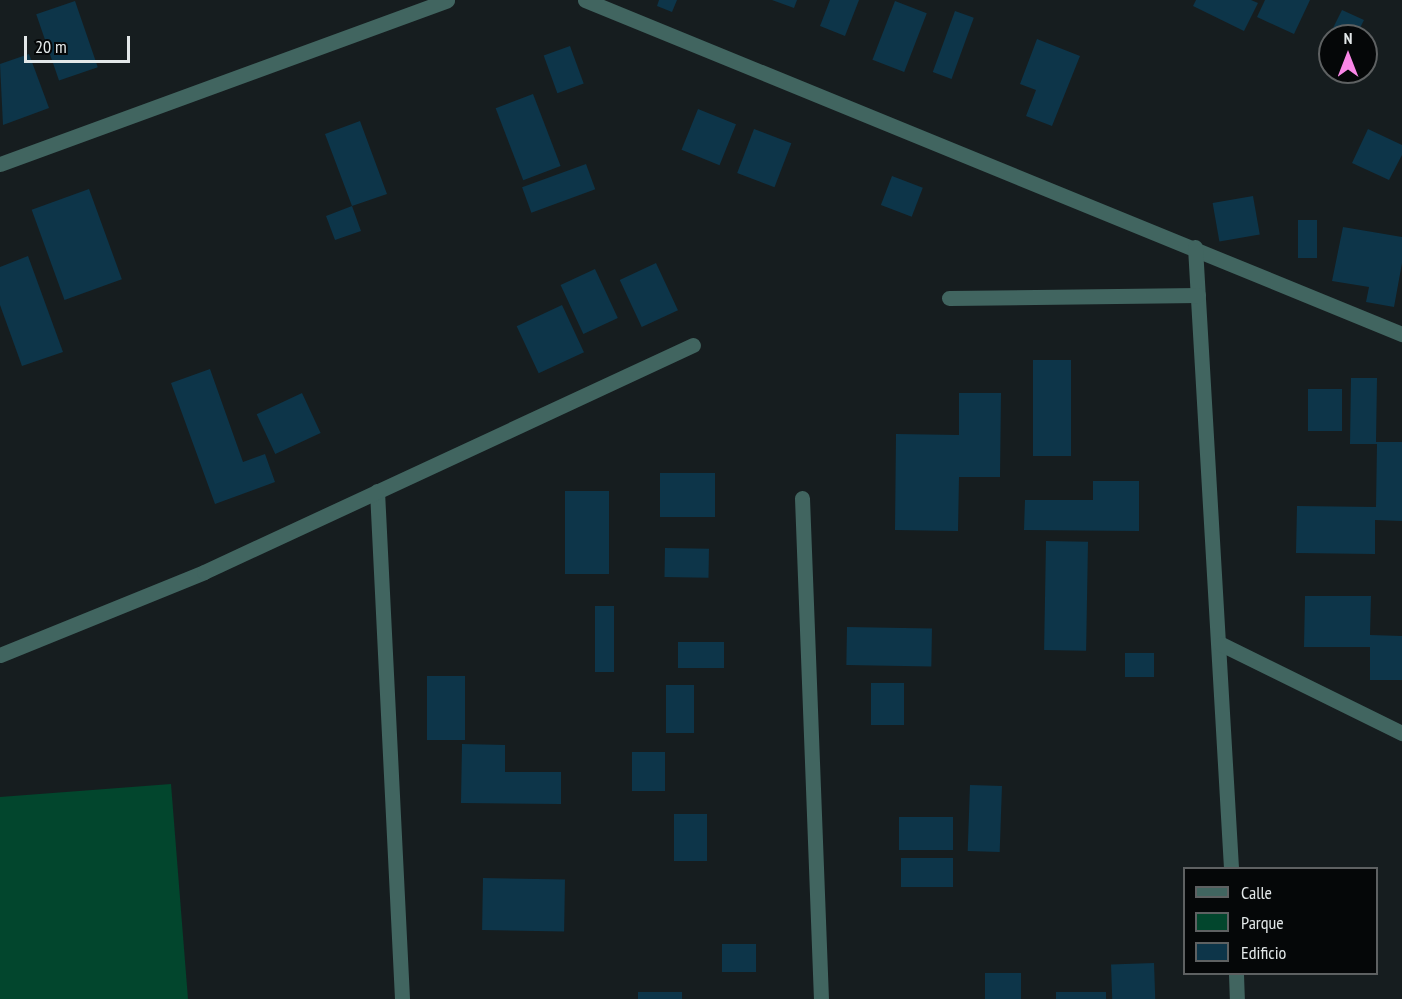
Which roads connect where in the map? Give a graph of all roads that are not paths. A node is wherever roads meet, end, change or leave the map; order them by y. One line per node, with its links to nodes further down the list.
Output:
1 (447, 0): 3 (street)
2 (585, 0): 4 (street)
3 (0, 164)
4 (1195, 248): 5 (street); 7 (street)
5 (1198, 295): 6 (street); 11 (street)
6 (948, 298)
7 (1402, 334)
8 (693, 345): 9 (street)
9 (377, 491): 12 (street); 16 (street)
10 (802, 498): 17 (street)
11 (1221, 644): 13 (street); 14 (street)
12 (0, 655)
13 (1402, 733)
14 (1231, 867)
15 (1236, 975): 18 (street)
16 (402, 999)
17 (821, 999)
18 (1237, 999)

